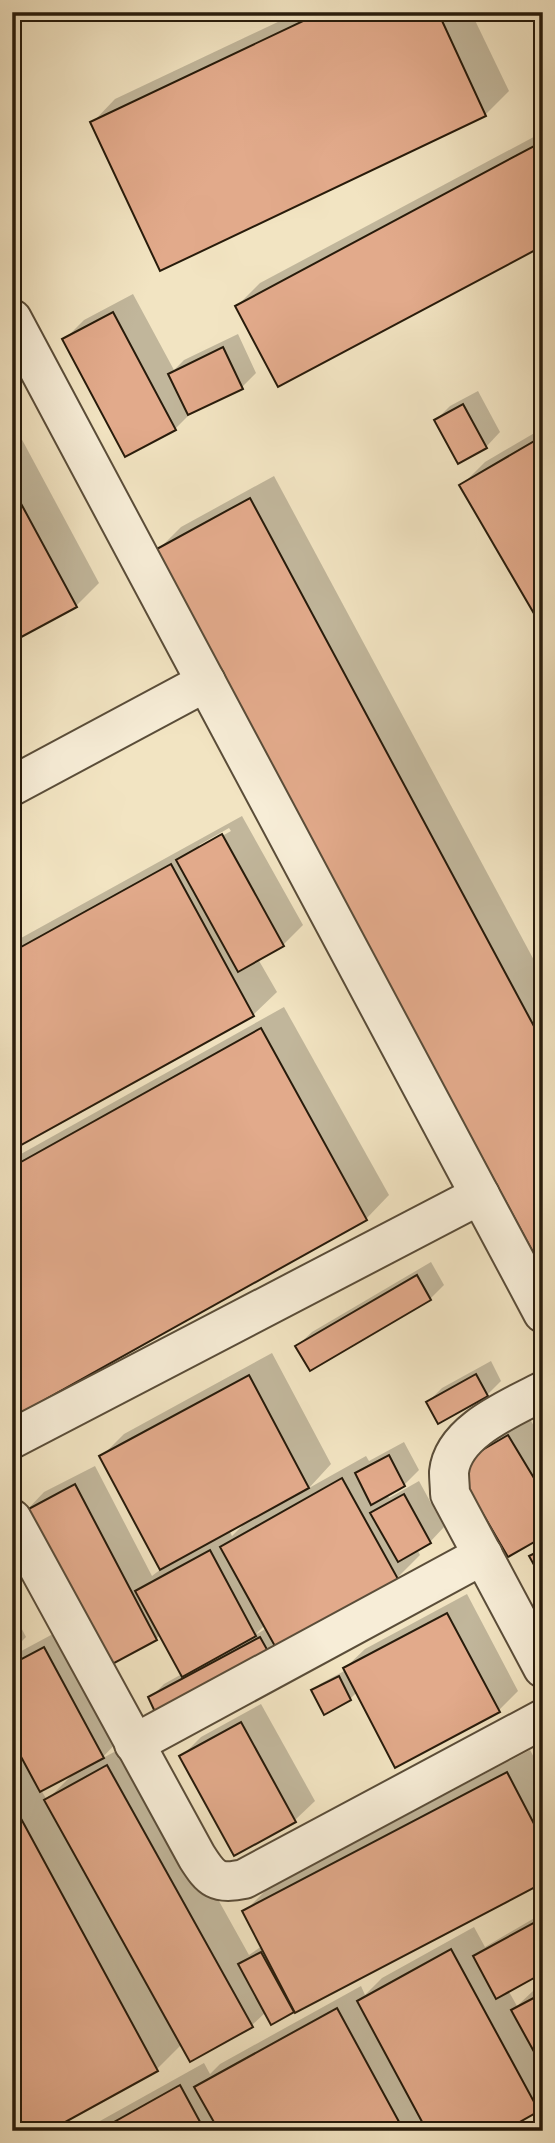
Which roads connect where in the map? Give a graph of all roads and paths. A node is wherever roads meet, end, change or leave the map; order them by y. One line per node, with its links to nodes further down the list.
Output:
1 (12, 320): 2 (lane)
2 (206, 682): 3 (lane); 4 (lane)
3 (12, 786)
4 (480, 1195): 5 (lane); 7 (lane)
5 (543, 1313)
6 (543, 1391): 9 (lane)
7 (12, 1439)
8 (12, 1519): 12 (lane)
9 (483, 1555): 10 (lane); 12 (lane)
10 (543, 1668)
11 (543, 1719): 12 (lane)
12 (134, 1744)

